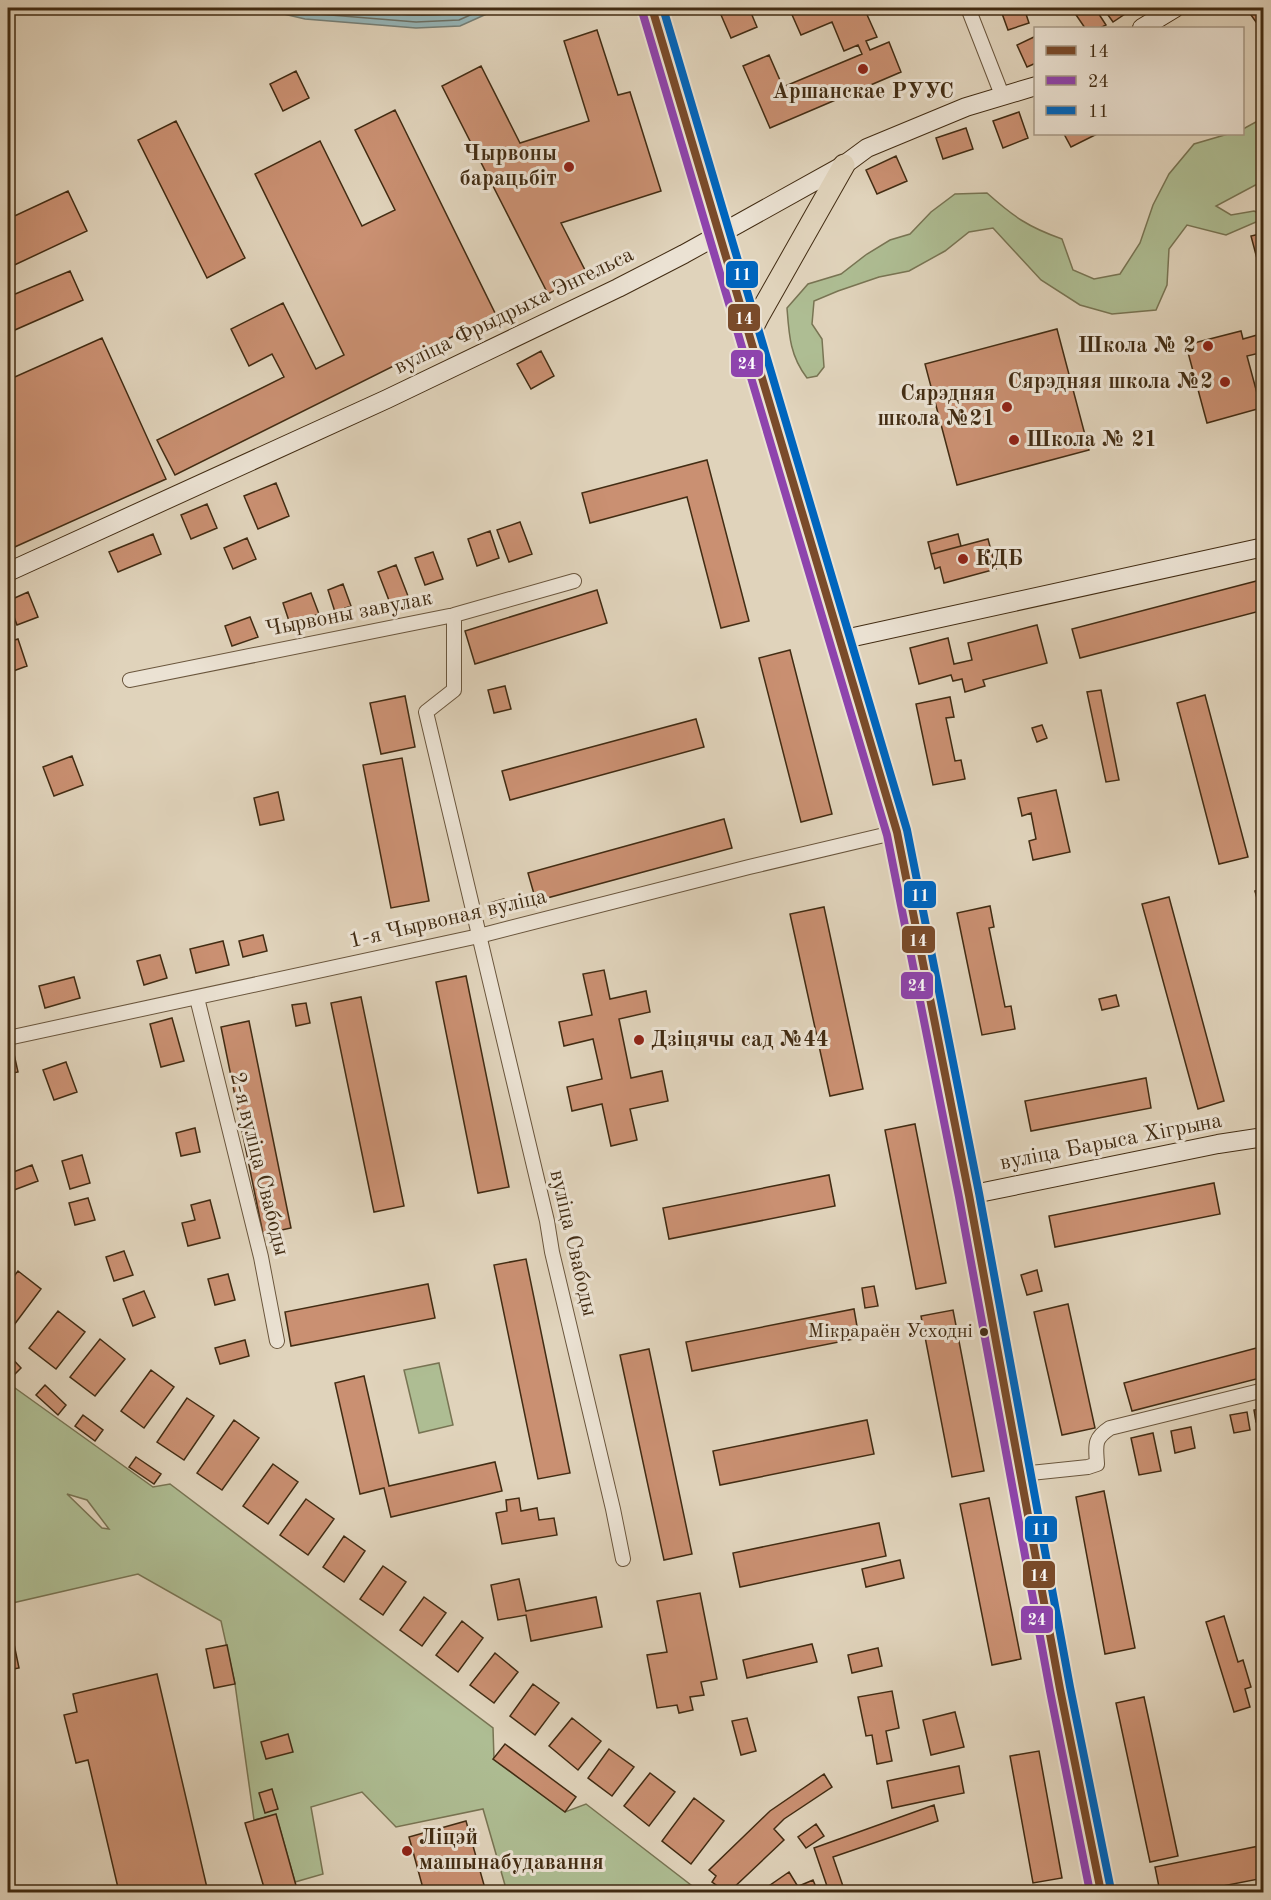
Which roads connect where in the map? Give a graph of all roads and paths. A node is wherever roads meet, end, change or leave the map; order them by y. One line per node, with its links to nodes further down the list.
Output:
1 (652, 8): 8 (main road, bridge)
2 (968, 8): 6 (street)
3 (1176, 8): 4 (street)
4 (1144, 27)
5 (1034, 86): 6 (street, вуліца Фрыдрыха Энгельса)
6 (1002, 95): 7 (street, вуліца Фрыдрыха Энгельса)
7 (844, 165): 8 (main road); 10 (street, вуліца Фрыдрыха Энгельса)
8 (748, 337): 13 (main road)
9 (1263, 547): 13 (street)
10 (8, 572)
11 (574, 581): 12 (street, Чырвоны завулак)
12 (454, 615): 14 (street, Чырвоны завулак); 16 (street, вуліца Свабоды)
13 (840, 640): 15 (main road)
14 (130, 680)
15 (897, 832): 16 (street, 1-я Чырвоная вуліца); 20 (main road)
16 (479, 936): 17 (street, 1-я Чырвоная вуліца); 24 (street, вуліца Свабоды)
17 (196, 998): 18 (street, 1-я Чырвоная вуліца); 21 (street, 2-я вуліца Свабоды)
18 (8, 1038)
19 (1263, 1137): 20 (street, вуліца Барыса Хігрына)
20 (969, 1195): 23 (main road)
21 (277, 1341)
22 (1263, 1390): 23 (street)
23 (1021, 1474): 25 (main road)
24 (623, 1559)
25 (1101, 1893)

